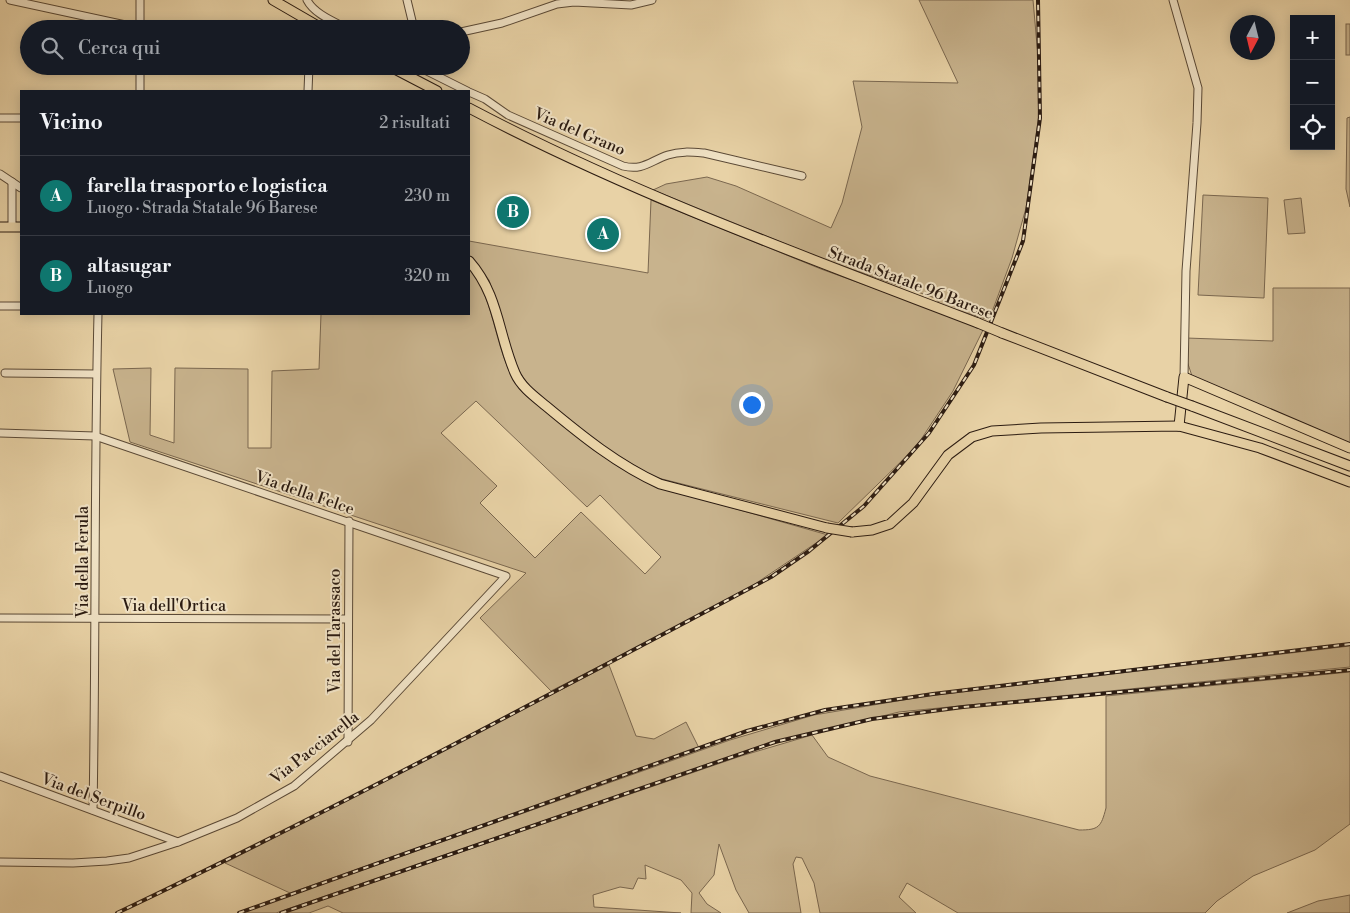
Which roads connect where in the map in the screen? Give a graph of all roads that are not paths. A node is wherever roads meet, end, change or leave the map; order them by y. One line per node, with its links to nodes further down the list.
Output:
1 (10, 0): 8 (street)
2 (140, 0): 9 (street)
3 (273, 0): 10 (main road)
4 (307, 0): 11 (street)
5 (407, 0): 12 (street)
6 (652, 0): 13 (street)
7 (1173, 0): 38 (street)
8 (104, 20)
9 (141, 20)
10 (302, 20)
11 (331, 20)
12 (412, 20)
13 (470, 30)
14 (140, 75): 18 (street)
15 (308, 75): 19 (street)
16 (406, 75): 20 (main road)
17 (435, 75): 21 (street, Via del Grano)
18 (140, 90)
19 (308, 90)
20 (435, 90)
21 (464, 90)
22 (470, 93): 27 (street, Via del Grano)
23 (470, 108): 43 (main road, Strada Statale 96 Barese, bridge)
24 (0, 118): 25 (street)
25 (20, 118)
26 (0, 174): 28 (street)
27 (802, 176)
28 (12, 182): 29 (street); 31 (street)
29 (20, 187)
30 (0, 227): 31 (main road)
31 (17, 227)
32 (470, 262): 39 (main road, bridge)
33 (0, 306): 34 (street)
34 (20, 306)
35 (98, 315): 37 (street, Via della Ferula)
36 (5, 373): 37 (street)
37 (96, 374): 41 (street, Via della Ferula)
38 (1184, 377): 39 (main road); 42 (main road)
39 (1179, 426): 44 (main road)
40 (0, 433): 41 (street, Via della Felce)
41 (95, 436): 45 (street, Via della Felce); 48 (street, Via della Ferula)
42 (1350, 448)
43 (1350, 466)
44 (1350, 482)
45 (349, 521): 46 (street, Via della Felce); 49 (street, Via del Tarassaco)
46 (506, 576): 50 (street, Via Pacciarella)
47 (0, 618): 48 (street, Via dell'Ortica)
48 (96, 619): 49 (street, Via dell'Ortica); 52 (street, Via della Ferula)
49 (348, 619): 50 (street, Via del Tarassaco)
50 (348, 742): 53 (street, Via Pacciarella)
51 (0, 776): 52 (street, Via del Serpillo)
52 (93, 810): 53 (street, Via del Serpillo)
53 (178, 842): 54 (street, Via Pacciarella)
54 (0, 862)

